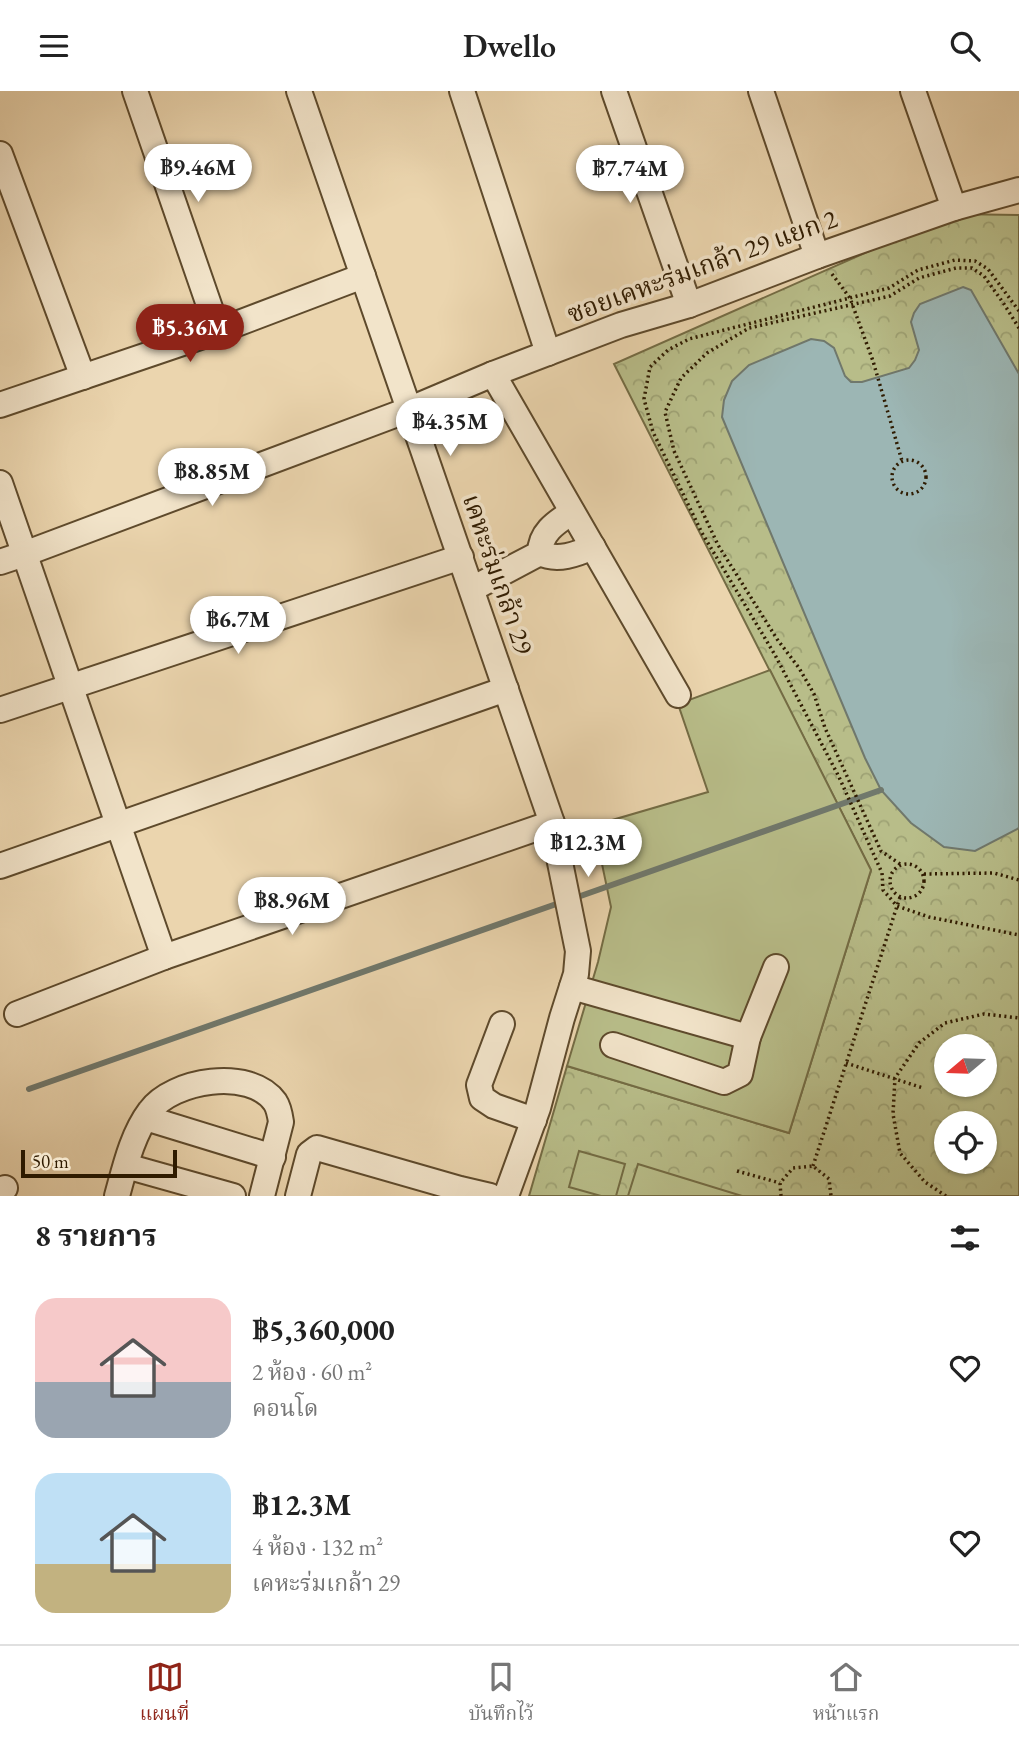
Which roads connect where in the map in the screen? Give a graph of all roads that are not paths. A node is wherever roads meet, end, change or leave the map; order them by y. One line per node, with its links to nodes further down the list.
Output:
1 (135, 91): 13 (street)
2 (299, 91): 11 (street, เคหะร่มเกล้า 29)
3 (462, 91): 14 (street)
4 (614, 91): 12 (street)
5 (761, 91): 10 (street)
6 (913, 91): 9 (street)
7 (0, 154): 16 (street)
8 (1019, 190): 9 (street, ซอยเคหะร่มเกล้า 29 แยก 2)
9 (954, 208): 10 (street, ซอยเคหะร่มเกล้า 29 แยก 2)
10 (817, 256): 12 (street, ซอยเคหะร่มเกล้า 29 แยก 2)
11 (363, 276): 13 (street); 18 (street, เคหะร่มเกล้า 29)
12 (689, 305): 14 (street, ซอยเคหะร่มเกล้า 29 แยก 2)
13 (218, 331): 16 (street)
14 (548, 353): 15 (street, ซอยเคหะร่มเกล้า 29 แยก 2)
15 (493, 374): 18 (street, ซอยเคหะร่มเกล้า 29 แยก 2); 20 (street)
16 (83, 377): 17 (street)
17 (0, 405)
18 (408, 409): 23 (street, ซอยเคหะร่มเกล้า 29 แยก 2); 24 (street, เคหะร่มเกล้า 29)
19 (0, 483): 23 (street)
20 (572, 512): 21 (street); 22 (street)
21 (593, 547): 22 (street); 29 (street)
22 (540, 553): 26 (street)
23 (24, 554): 25 (street, ซอยเคหะร่มเกล้า 29 แยก 2); 27 (street)
24 (461, 557): 26 (street, เคหะร่มเกล้า 29); 27 (street)
25 (0, 562)
26 (472, 589): 28 (street, เคหะร่มเกล้า 29)
27 (72, 687): 30 (street); 31 (street)
28 (506, 689): 31 (street); 32 (street, เคหะร่มเกล้า 29)
29 (678, 695)
30 (0, 710)
31 (118, 824): 33 (street); 34 (street)
32 (554, 831): 34 (street); 36 (street, เคหะร่มเกล้า 29)
33 (0, 866)
34 (164, 957): 37 (street)
35 (776, 967): 39 (street)
36 (572, 987): 39 (street); 42 (street, เคหะร่มเกล้า 29)
37 (18, 1014)
38 (502, 1024): 42 (street)
39 (748, 1037): 40 (street)
40 (612, 1045)
41 (146, 1118): 43 (street); 43 (street); 44 (street)
42 (534, 1120): 51 (street, เคหะร่มเกล้า 29)
43 (273, 1157): 48 (street)
44 (126, 1166): 46 (street); 47 (street)
45 (459, 1193): 49 (street); 50 (street)
46 (117, 1196)
47 (233, 1196)
48 (262, 1196)
49 (298, 1196)
50 (490, 1196)
51 (506, 1196)

